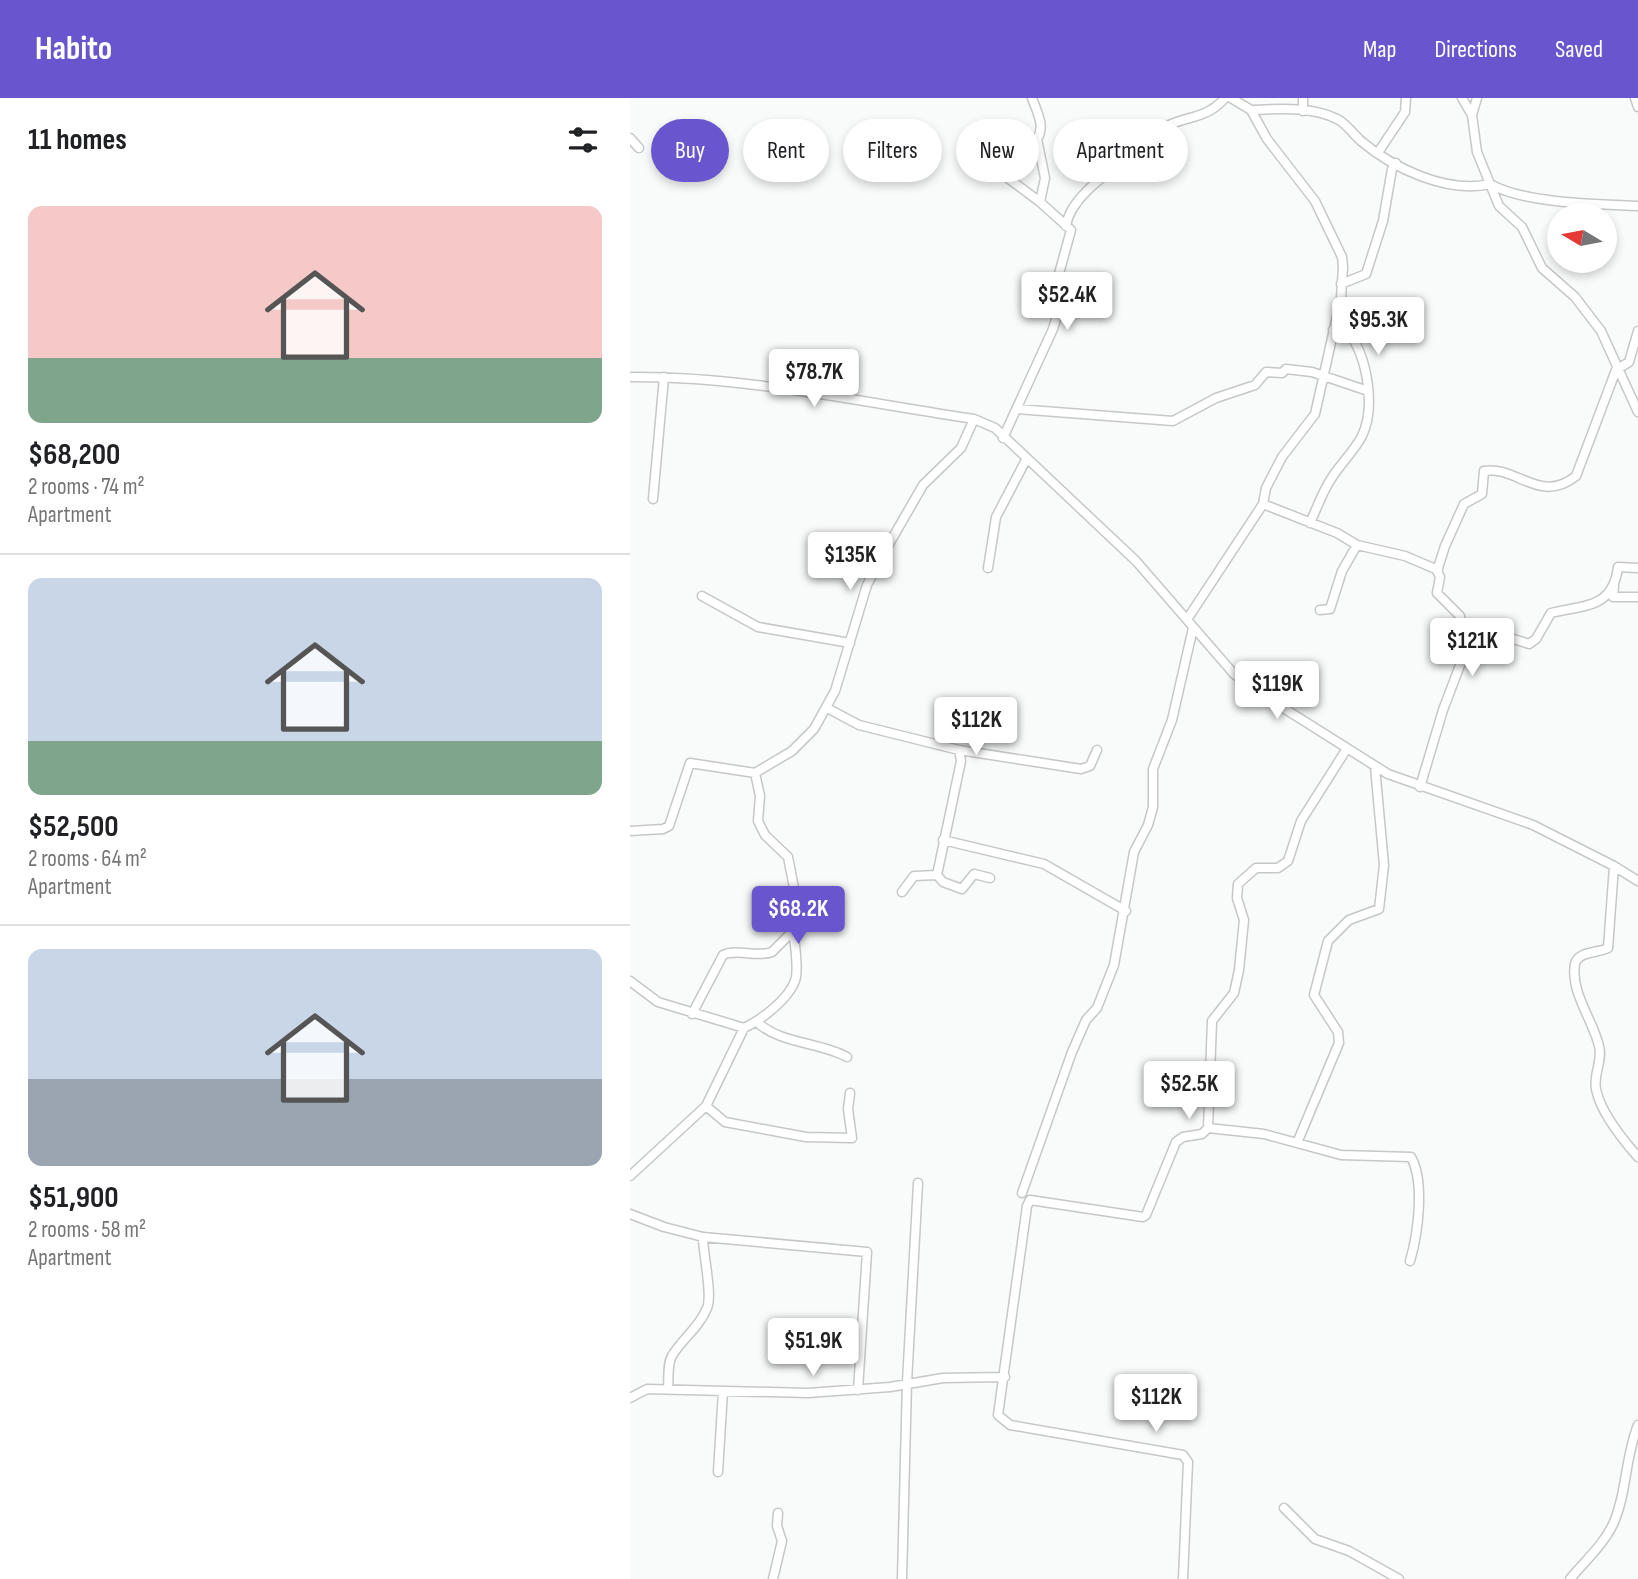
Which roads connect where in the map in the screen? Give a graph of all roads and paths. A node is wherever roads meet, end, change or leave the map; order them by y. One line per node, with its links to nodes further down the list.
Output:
1 (1032, 98): 19 (street)
2 (1225, 98): 21 (street)
3 (1231, 98): 10 (street)
4 (1303, 98): 11 (street)
5 (1406, 98): 15 (street)
6 (1462, 98): 12 (street)
7 (1477, 98): 12 (street)
8 (1635, 98): 9 (street)
9 (1638, 107)
10 (1251, 110): 11 (street); 22 (street)
11 (1303, 111): 15 (street)
12 (1472, 115): 18 (street)
13 (630, 138): 14 (street)
14 (639, 148)
15 (1379, 151): 16 (street)
16 (1396, 163): 18 (street); 22 (street)
17 (1012, 182): 19 (street)
18 (1490, 184): 20 (street); 25 (street)
19 (1040, 202): 21 (street)
20 (1638, 206)
21 (1066, 226): 30 (street)
22 (1341, 285): 23 (street)
23 (1333, 330): 28 (street); 29 (street)
24 (1638, 331): 25 (street)
25 (1616, 370): 31 (street); 41 (street)
26 (630, 377): 27 (street)
27 (664, 377): 32 (street); 35 (street)
28 (1322, 378): 29 (street); 30 (street); 36 (street)
29 (1368, 391): 37 (street)
30 (1017, 409): 33 (street)
31 (1638, 412)
32 (974, 419): 33 (street); 49 (street)
33 (1003, 438): 34 (street)
34 (1027, 458): 39 (street); 46 (street)
35 (653, 499)
36 (1263, 504): 37 (street); 46 (street)
37 (1310, 523): 38 (street)
38 (1357, 545): 41 (street); 45 (street)
39 (988, 568)
40 (1638, 568): 42 (street)
41 (1438, 570): 48 (street)
42 (1614, 583): 44 (street); 48 (street)
43 (702, 596): 49 (street)
44 (1638, 597)
45 (1320, 610)
46 (1188, 618): 47 (street)
47 (1193, 628): 53 (street); 64 (street)
48 (1465, 642): 56 (street)
49 (850, 643): 50 (street)
50 (827, 708): 51 (street); 55 (street)
51 (959, 750): 52 (street); 58 (street)
52 (1097, 750)
53 (1346, 750): 54 (street); 73 (street)
54 (1375, 767): 56 (street); 74 (street)
55 (755, 773): 57 (street); 65 (street)
56 (1420, 787): 59 (street)
57 (630, 831)
58 (943, 840): 60 (street); 64 (street)
59 (1614, 866): 62 (street); 75 (street)
60 (937, 876): 61 (street); 63 (street)
61 (990, 878)
62 (1638, 881)
63 (902, 892)
64 (1126, 911): 78 (street)
65 (793, 931): 67 (street); 68 (street)
66 (630, 981): 67 (street)
67 (692, 1014): 69 (street)
68 (757, 1022): 69 (street); 70 (street)
69 (744, 1028): 72 (street)
70 (847, 1057)
71 (850, 1093): 72 (street)
72 (706, 1106): 76 (street)
73 (1208, 1128): 74 (street); 82 (street)
74 (1297, 1143): 81 (street)
75 (1638, 1157)
76 (630, 1176)
77 (918, 1183): 83 (street)
78 (1022, 1193)
79 (630, 1214): 80 (street)
80 (703, 1237): 84 (street); 85 (street)
81 (1410, 1261)
82 (1005, 1377): 83 (street); 94 (street)
83 (907, 1382): 85 (street); 93 (street)
84 (668, 1389): 86 (street); 87 (street)
85 (858, 1390): 86 (street)
86 (723, 1391): 89 (street)
87 (630, 1398)
88 (1638, 1425): 96 (street)
89 (718, 1472)
90 (1284, 1508): 95 (street)
91 (778, 1513): 92 (street)
92 (773, 1579)
93 (902, 1579)
94 (1184, 1579)
95 (1399, 1579)
96 (1570, 1579)

